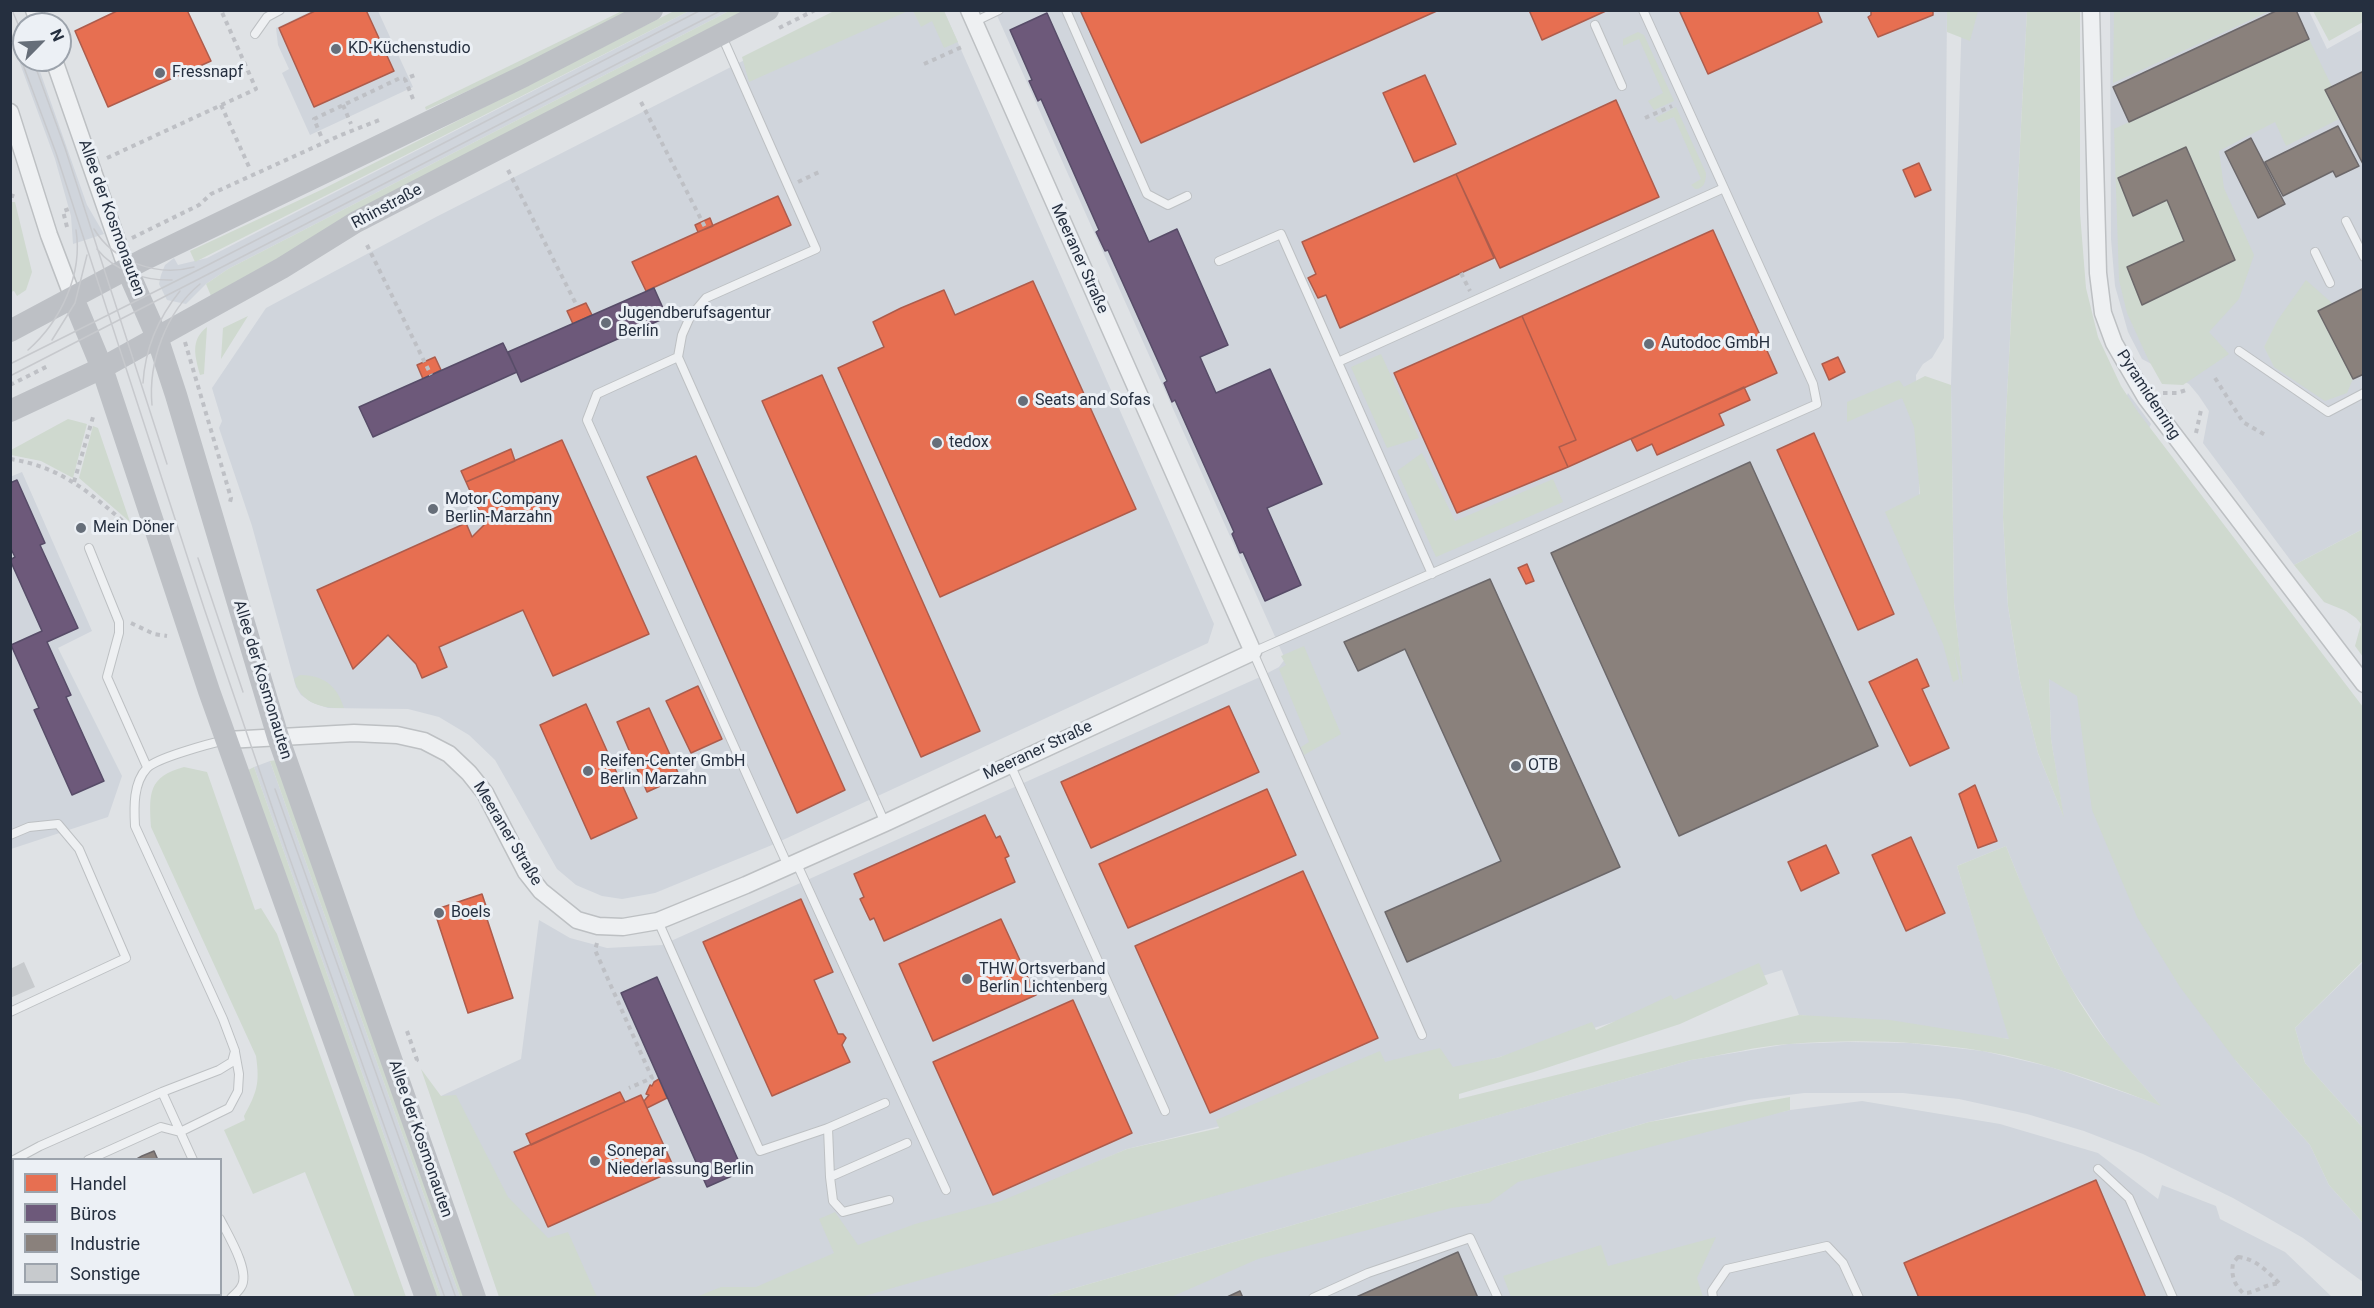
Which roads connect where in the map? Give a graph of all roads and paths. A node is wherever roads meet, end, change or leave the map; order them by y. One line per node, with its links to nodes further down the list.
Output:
1 (220, 10): 22 (path)
2 (280, 10): 12 (lane)
3 (652, 10): 47 (main road)
4 (768, 10): 11 (main road, Rhinstraße)
5 (999, 10): 9 (lane)
6 (1066, 10): 36 (lane)
7 (1643, 10): 20 (lane)
8 (2091, 10): 77 (street, Pyramidenring)
9 (971, 16): 76 (street, Meeraner Straße)
10 (1595, 25): 18 (lane)
11 (721, 33): 32 (lane); 52 (main road, Rhinstraße)
12 (255, 34)
13 (964, 46): 14 (path)
14 (924, 64)
15 (58, 72): 47 (street, Allee der Kosmonauten)
16 (415, 75): 17 (path)
17 (405, 80): 19 (path); 23 (path)
18 (1622, 86)
19 (413, 99)
20 (1684, 101): 25 (path); 33 (lane)
21 (641, 102): 42 (path)
22 (221, 105): 28 (path); 29 (path)
23 (343, 105): 26 (path); 27 (path)
24 (10, 112): 49 (street)
25 (1645, 118)
26 (351, 124)
27 (321, 136)
28 (107, 158)
29 (250, 169)
30 (508, 170): 50 (path)
31 (819, 171): 32 (path)
32 (789, 186): 54 (lane)
33 (1724, 188): 55 (lane); 73 (lane)
34 (211, 194): 39 (path)
35 (10, 195): 37 (path)
36 (1186, 196)
37 (16, 197)
38 (69, 209): 41 (path)
39 (174, 217)
40 (2346, 221): 45 (lane)
41 (67, 228)
42 (706, 229)
43 (367, 244): 58 (path)
44 (2315, 252): 48 (lane)
45 (2364, 257)
46 (1219, 261): 55 (lane)
47 (127, 268): 49 (main road); 52 (main road, Allee der Kosmonauten)
48 (2330, 283)
49 (73, 298): 51 (main road); 57 (main road)
50 (576, 304)
51 (10, 332)
52 (157, 337): 57 (main road, Rhinstraße); 78 (main road, Allee der Kosmonauten)
53 (2240, 351): 63 (lane)
54 (678, 357): 82 (lane); 84 (lane)
55 (1338, 362): 73 (lane)
56 (48, 366): 60 (path)
57 (102, 369): 65 (main road, Rhinstraße); 79 (main road)
58 (431, 375)
59 (2215, 378): 68 (path)
60 (10, 385)
61 (2189, 389): 62 (path)
62 (2159, 393)
63 (2364, 393)
64 (2201, 410): 67 (path)
65 (10, 411)
66 (93, 417): 70 (path)
67 (2196, 436)
68 (2266, 436)
69 (10, 459): 70 (path)
70 (74, 482): 71 (path)
71 (137, 533)
72 (89, 549): 74 (lane)
73 (1432, 574): 76 (lane)
74 (119, 622): 75 (path); 81 (lane)
75 (167, 636)
76 (1253, 652): 80 (street, Meeraner Straße); 89 (lane)
77 (2364, 684)
78 (278, 737): 79 (street, Meeraner Straße); 85 (street, Meeraner Straße); 110 (main road, Allee der Kosmonauten)
79 (227, 740): 81 (lane); 109 (main road)
80 (1010, 764): 82 (street, Meeraner Straße); 95 (lane)
81 (147, 767): 90 (lane)
82 (885, 823): 84 (street, Meeraner Straße)
83 (10, 835): 87 (lane)
84 (792, 864): 85 (street, Meeraner Straße); 104 (lane)
85 (658, 921): 96 (lane)
86 (597, 944): 92 (path)
87 (10, 1012)
88 (407, 1031): 91 (path)
89 (1422, 1035)
90 (235, 1052): 93 (lane); 97 (lane)
91 (417, 1060)
92 (629, 1088)
93 (162, 1092): 97 (lane); 99 (lane)
94 (885, 1103): 96 (lane)
95 (1165, 1111)
96 (828, 1128): 103 (lane)
97 (180, 1132): 100 (lane); 101 (lane)
98 (907, 1143): 103 (lane)
99 (18, 1158)
100 (92, 1158)
101 (192, 1158)
102 (2098, 1169): 115 (lane)
103 (830, 1177): 105 (lane)
104 (946, 1190)
105 (889, 1200)
106 (222, 1223): 108 (lane)
107 (2280, 1284): 107 (path)
108 (231, 1298)
109 (426, 1298)
110 (475, 1298)
111 (1313, 1298): 112 (lane)
112 (1498, 1298)
113 (1713, 1298): 114 (lane)
114 (1859, 1298)
115 (2173, 1298)

